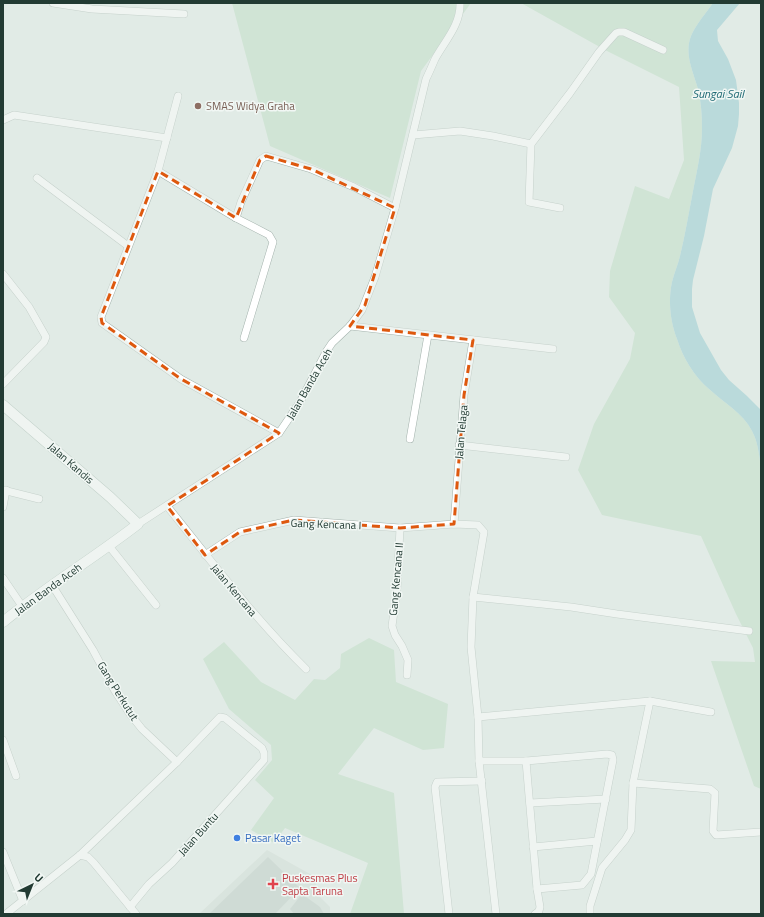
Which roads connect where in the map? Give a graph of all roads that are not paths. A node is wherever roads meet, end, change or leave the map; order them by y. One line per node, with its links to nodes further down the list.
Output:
1 (53, 3): 3 (street)
2 (460, 3): 8 (street, Jalan Banda Aceh)
3 (93, 6): 4 (street)
4 (184, 14)
5 (662, 50): 10 (street)
6 (178, 96): 9 (street)
7 (3, 120): 9 (street)
8 (413, 135): 10 (street); 13 (street, Jalan Banda Aceh)
9 (167, 138): 11 (street)
10 (531, 144): 14 (street)
11 (158, 171): 15 (street); 16 (street)
12 (38, 178): 16 (street)
13 (395, 208): 15 (street); 18 (street, Jalan Banda Aceh)
14 (560, 208)
15 (236, 218): 20 (street)
16 (128, 246): 25 (street)
17 (3, 274): 23 (street)
18 (350, 326): 19 (street); 25 (street, Jalan Banda Aceh)
19 (428, 335): 21 (street); 26 (street)
20 (244, 338)
21 (473, 340): 22 (street); 27 (street, Jalan Telaga)
22 (552, 349)
23 (3, 384)
24 (3, 405): 33 (street, Jalan Kandis)
25 (279, 433): 31 (street, Jalan Banda Aceh)
26 (410, 439)
27 (459, 445): 28 (street); 34 (street, Jalan Telaga)
28 (566, 457)
29 (5, 490): 30 (street); 32 (street)
30 (39, 499)
31 (167, 506): 33 (street, Jalan Banda Aceh); 37 (street, Jalan Kencana)
32 (3, 507)
33 (138, 524): 36 (street, Jalan Banda Aceh)
34 (454, 524): 35 (street, Gang Kencana I); 40 (street, Gang Kencana I)
35 (400, 528): 37 (street, Gang Kencana I); 46 (street, Gang Kencana II)
36 (109, 546): 39 (street, Jalan Banda Aceh); 41 (street)
37 (205, 555): 45 (street, Jalan Kencana)
38 (3, 578): 42 (street)
39 (52, 585): 42 (street, Jalan Banda Aceh); 53 (street, Gang Perkutut)
40 (473, 597): 44 (street); 49 (street)
41 (156, 605)
42 (22, 606): 43 (street, Jalan Banda Aceh)
43 (3, 622)
44 (749, 631)
45 (306, 669)
46 (407, 675)
47 (650, 701): 48 (street); 49 (street); 56 (street)
48 (711, 712)
49 (478, 717): 51 (street)
50 (3, 740): 54 (street)
51 (479, 761): 52 (street); 55 (street)
52 (526, 761): 57 (street); 58 (street)
53 (177, 762): 63 (street); 66 (street, Jalan Buntu)
54 (16, 776)
55 (482, 781): 69 (street); 70 (street)
56 (633, 783): 59 (street); 72 (street)
57 (606, 799): 58 (street); 60 (street)
58 (530, 803): 61 (street)
59 (761, 832)
60 (597, 841): 61 (street); 64 (street)
61 (533, 847): 64 (street)
62 (3, 852): 65 (street)
63 (80, 855): 65 (street); 66 (street)
64 (536, 889): 71 (street)
65 (23, 901): 67 (street)
66 (130, 906): 68 (street)
67 (6, 914)
68 (136, 914)
69 (449, 914)
70 (496, 914)
71 (535, 914)
72 (590, 914)

